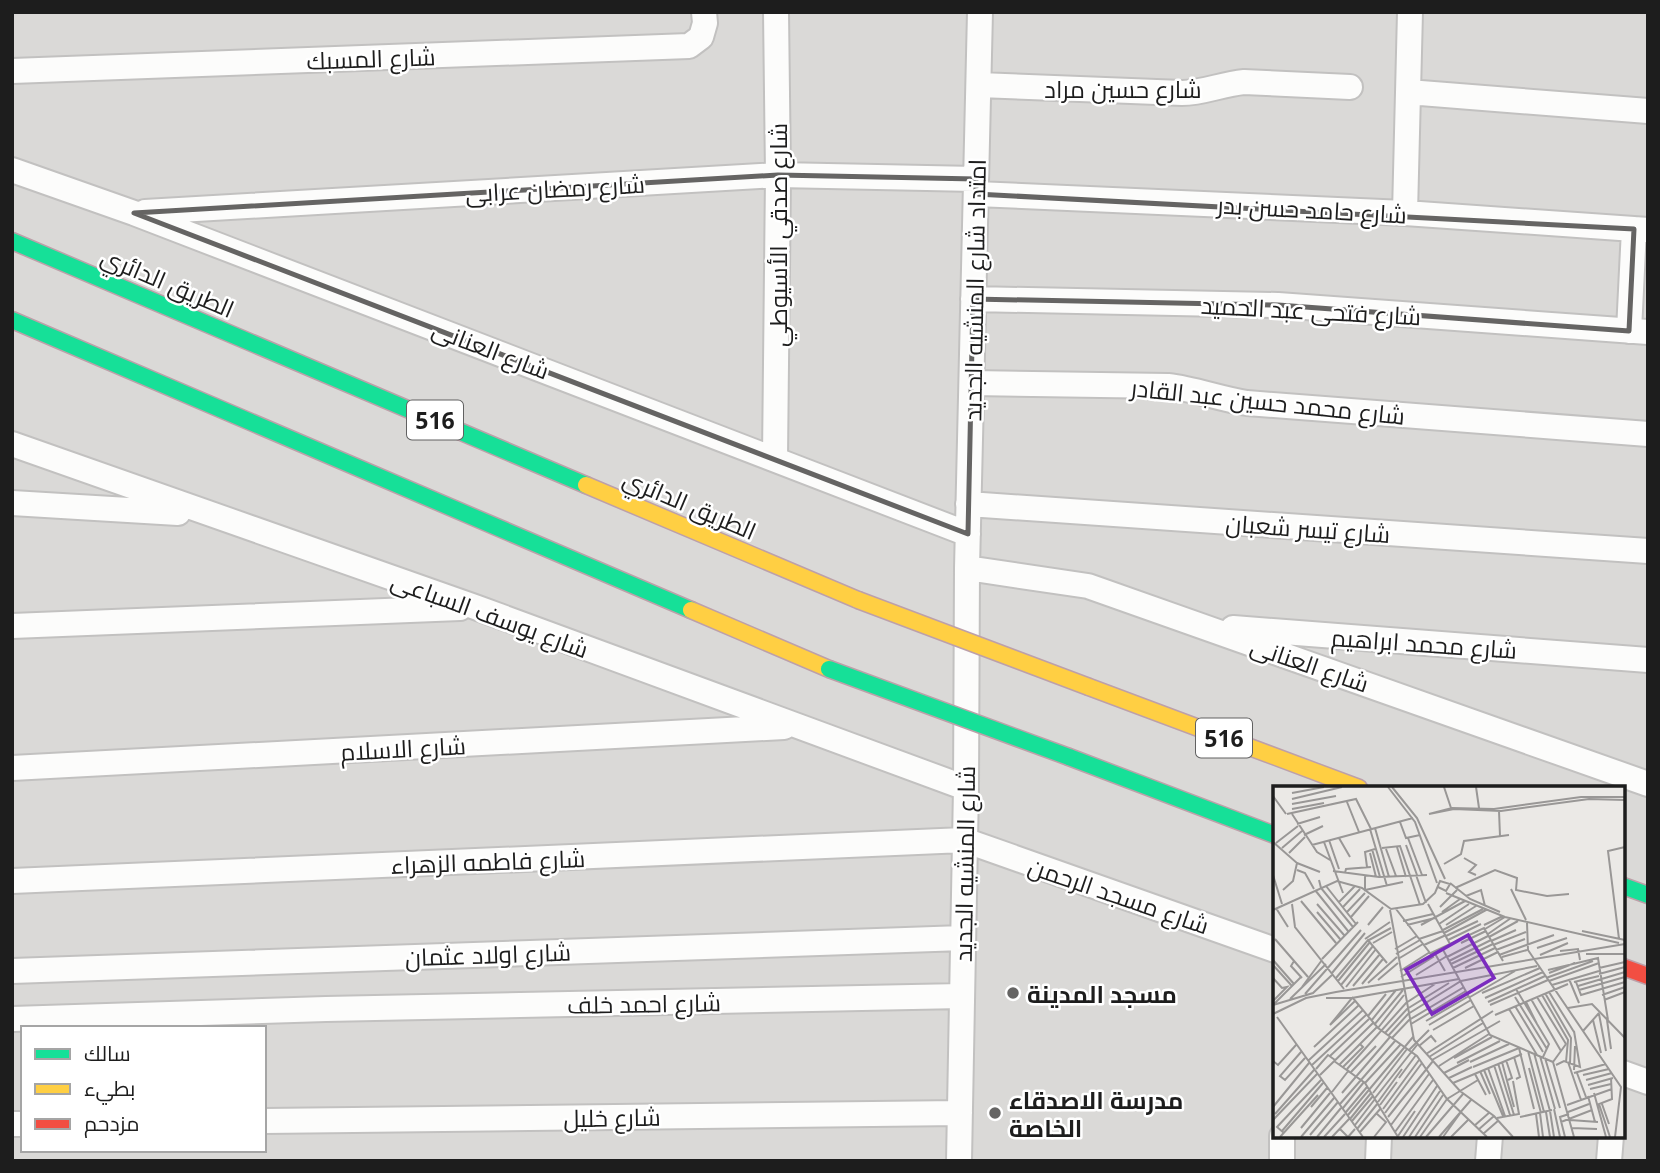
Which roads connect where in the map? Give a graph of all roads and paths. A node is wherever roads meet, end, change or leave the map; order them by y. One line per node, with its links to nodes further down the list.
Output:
1 (704, 12): 5 (street, شارع المسبك)
2 (776, 12): 11 (street, شارع صدقي الأسيوطي)
3 (980, 12): 6 (street, امتداد شارع المنشيه الجديد)
4 (1410, 12): 8 (street)
5 (12, 71)
6 (979, 85): 7 (street, شارع حسين مراد); 12 (street, امتداد شارع المنشيه الجديد)
7 (1350, 87)
8 (1408, 92): 9 (street); 13 (street)
9 (1648, 111)
10 (12, 170): 14 (street, شارع العنانى)
11 (778, 175): 12 (street, شارع رمضان عرابى); 14 (street, شارع رمضان عرابى); 23 (street, شارع صدقي الأسيوطي)
12 (976, 186): 13 (street, شارع حامد حسن بدر); 17 (street, امتداد شارع المنشيه الجديد)
13 (1405, 212): 15 (street, شارع حامد حسن بدر)
14 (134, 213): 23 (street, شارع العنانى)
15 (1641, 229): 19 (street)
16 (12, 241): 37 (highway, الطريق الدائري / 516, bridge)
17 (974, 299): 19 (street, شارع فتحى عبد الحميد); 20 (street, امتداد شارع المنشيه الجديد)
18 (12, 320): 39 (highway, bridge)
19 (1638, 332)
20 (972, 383): 21 (street, شارع محمد حسين عبد القادر); 25 (street, امتداد شارع المنشيه الجديد)
21 (1648, 434)
22 (12, 444): 26 (street, شارع يوسف السباعى)
23 (775, 458): 27 (street, شارع العنانى)
24 (12, 503): 26 (street)
25 (968, 504): 27 (street, امتداد شارع المنشيه الجديد); 28 (street, شارع تيسر شعبان)
26 (206, 514): 30 (street, شارع يوسف السباعى)
27 (968, 534): 29 (street, امتداد شارع المنشيه الجديد)
28 (1648, 551)
29 (967, 568): 32 (street, شارع العنانى); 38 (street, شارع المنشيه الجديد)
30 (475, 607): 31 (street); 34 (street, شارع يوسف السباعى)
31 (12, 625)
32 (1200, 625): 33 (street, شارع محمد ابراهيم); 36 (street, شارع العنانى)
33 (1648, 660)
34 (794, 727): 35 (street, شارع الاسلام); 38 (street, شارع يوسف السباعى)
35 (12, 768)
36 (1648, 784)
37 (1354, 786)
38 (966, 788): 40 (street, شارع المنشيه الجديد)
39 (1273, 834)
40 (964, 840): 41 (street, شارع فاطمه الزهراء); 44 (street, شارع المنشيه الجديد); 45 (street, شارع مسجد الرحمن)
41 (12, 881)
42 (1625, 887): 43 (highway)
43 (1648, 895)
44 (963, 938): 47 (street, شارع اولاد عثمان); 49 (street, شارع المنشيه الجديد)
45 (1273, 949)
46 (1625, 968): 48 (highway)
47 (12, 971)
48 (1648, 976)
49 (962, 996): 50 (street, شارع احمد خلف); 53 (street, شارع المنشيه الجديد)
50 (12, 1019)
51 (1625, 1074): 52 (street)
52 (1648, 1082)
53 (960, 1113): 54 (street, شارع خليل); 59 (street, شارع المنشيه الجديد)
54 (266, 1121)
55 (1282, 1138): 60 (street)
56 (1379, 1138): 61 (street)
57 (1490, 1138): 62 (street)
58 (1611, 1138): 63 (street)
59 (959, 1161)
60 (1282, 1161)
61 (1378, 1161)
62 (1488, 1161)
63 (1609, 1161)

